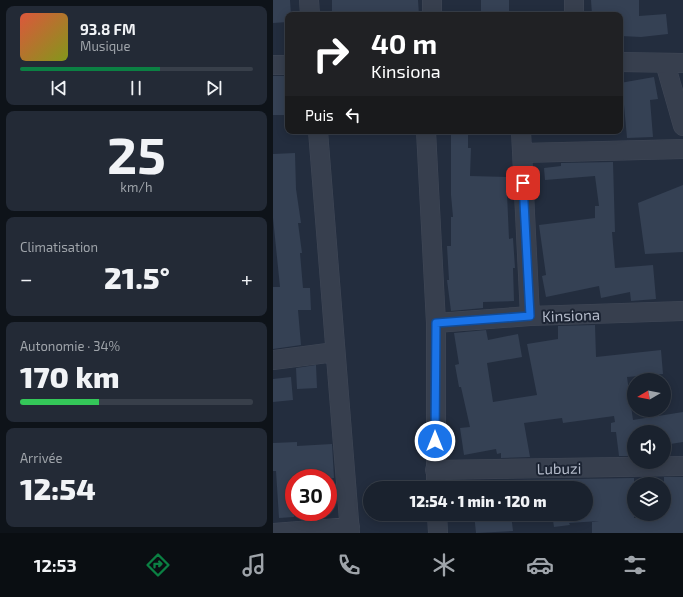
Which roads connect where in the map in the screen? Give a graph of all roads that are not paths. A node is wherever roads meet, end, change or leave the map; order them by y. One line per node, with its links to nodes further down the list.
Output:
1 (309, 0): 4 (street)
2 (432, 0): 5 (street)
3 (574, 0): 6 (street)
4 (310, 12)
5 (432, 12)
6 (574, 12)
7 (623, 62): 8 (street)
8 (674, 63): 11 (street)
9 (273, 65): 10 (street)
10 (285, 65)
11 (683, 126)
12 (318, 134): 20 (street)
13 (427, 134): 19 (street)
14 (521, 134): 16 (street)
15 (683, 149): 16 (street)
16 (522, 153): 18 (street)
17 (683, 312): 18 (street, Kinsiona)
18 (530, 316): 19 (street, Kinsiona)
19 (436, 323): 23 (street)
20 (335, 352): 21 (street); 25 (street)
21 (273, 360)
22 (683, 466): 23 (street, Lubuzi)
23 (436, 479)
24 (437, 521): 27 (street)
25 (350, 530): 26 (street)
26 (273, 533)
27 (438, 533)

